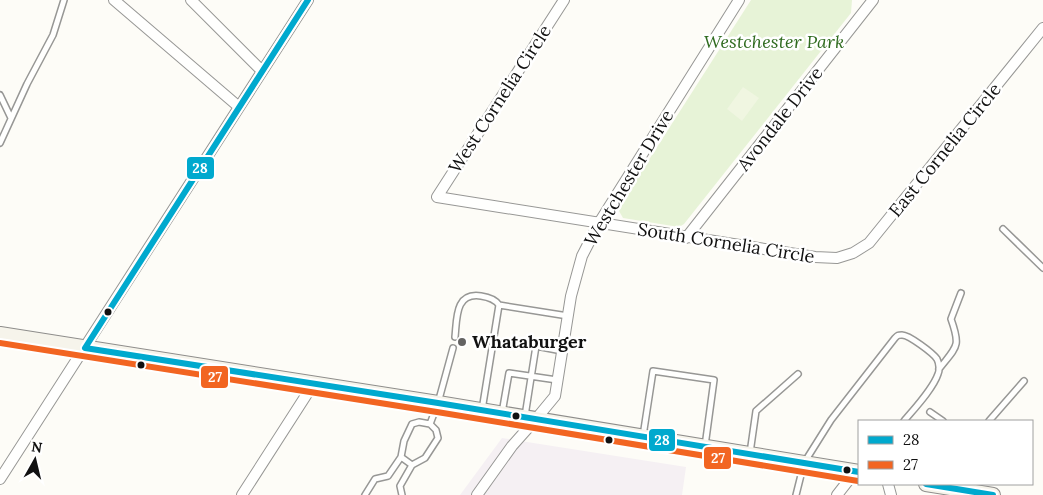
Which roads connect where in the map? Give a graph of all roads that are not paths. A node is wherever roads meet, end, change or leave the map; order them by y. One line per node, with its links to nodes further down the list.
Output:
1 (64, 0): 12 (lane)
2 (114, 0): 11 (street)
3 (191, 0): 9 (street)
4 (308, 0): 9 (street)
5 (564, 0): 14 (street, West Cornelia Circle)
6 (739, 0): 15 (street, Westchester Drive)
7 (873, 0): 17 (street, Avondale Drive)
8 (1043, 28): 18 (street, East Cornelia Circle)
9 (262, 70): 11 (street)
10 (0, 95): 12 (lane)
11 (238, 107): 25 (street)
12 (11, 118): 13 (lane)
13 (0, 143)
14 (437, 197): 15 (street, South Cornelia Circle)
15 (599, 223): 17 (street, South Cornelia Circle); 22 (street, Westchester Drive)
16 (1003, 229): 19 (lane)
17 (686, 238): 18 (street, South Cornelia Circle)
18 (836, 258)
19 (1043, 268)
20 (961, 294): 28 (lane)
21 (499, 305): 22 (lane); 24 (lane); 35 (lane)
22 (568, 316): 27 (street, Westchester Drive)
23 (0, 334): 25 (main road)
24 (454, 337)
25 (85, 348): 33 (main road); 50 (street)
26 (453, 348): 34 (lane)
27 (562, 351): 30 (lane); 31 (street, Westchester Drive)
28 (939, 368): 39 (lane); 47 (lane)
29 (798, 374): 45 (lane)
30 (532, 376): 31 (lane); 37 (lane); 38 (lane)
31 (557, 380): 38 (street, Westchester Drive)
32 (1024, 381): 41 (lane)
33 (314, 383): 34 (main road); 53 (street)
34 (438, 403): 35 (main road); 42 (lane)
35 (482, 410): 37 (main road)
36 (930, 412): 40 (lane)
37 (502, 414): 38 (main road)
38 (531, 418): 43 (main road); 56 (street, Westchester Drive)
39 (905, 420)
40 (942, 420)
41 (990, 420)
42 (430, 424): 46 (lane); 48 (lane)
43 (643, 436): 44 (main road); 44 (lane)
44 (705, 446): 45 (main road)
45 (750, 454): 47 (main road)
46 (401, 457): 48 (lane); 54 (lane)
47 (804, 462): 49 (main road); 57 (lane)
48 (412, 465): 55 (lane)
49 (858, 471): 58 (street)
50 (0, 479)
51 (938, 485): 52 (main road)
52 (961, 487): 59 (main road)
53 (242, 495)
54 (365, 495)
55 (402, 495)
56 (478, 495)
57 (796, 495)
58 (837, 495)
59 (993, 495)

